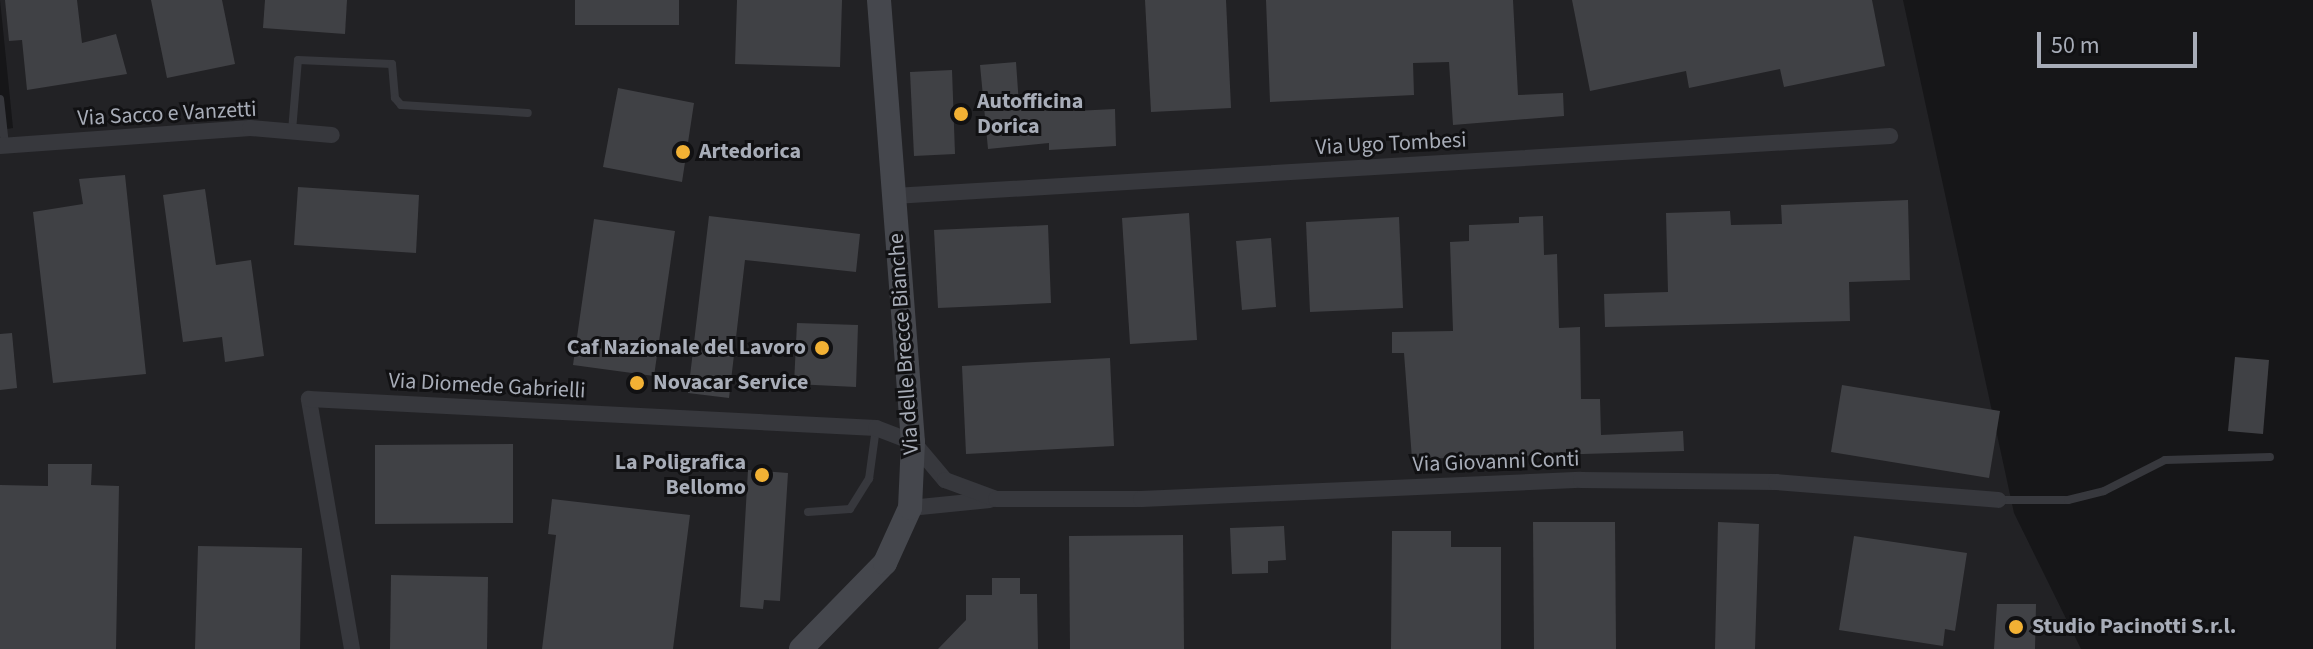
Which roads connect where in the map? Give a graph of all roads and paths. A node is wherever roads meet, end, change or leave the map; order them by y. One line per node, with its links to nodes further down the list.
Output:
1 (879, 0): 8 (street, Via delle Brecce Bianche)
2 (0, 99): 7 (lane, Via Sacco e Vanzetti)
3 (528, 113): 4 (lane)
4 (292, 132): 5 (street, Via Sacco e Vanzetti); 7 (street, Via Sacco e Vanzetti)
5 (332, 135)
6 (1890, 136): 8 (street, Via Ugo Tombesi)
7 (3, 146)
8 (894, 196): 10 (street, Via delle Brecce Bianche)
9 (876, 428): 10 (street, Via Diomede Gabrielli); 15 (lane); 16 (street, Via Diomede Gabrielli)
10 (913, 442): 12 (street, Via Giovanni Conti); 14 (street, Via delle Brecce Bianche)
11 (2270, 457): 13 (lane)
12 (996, 499): 13 (street, Via Giovanni Conti); 14 (street, Via Giovanni Conti)
13 (1998, 500)
14 (910, 508): 17 (street, Via delle Brecce Bianche)
15 (808, 512)
16 (352, 649)
17 (801, 649)

